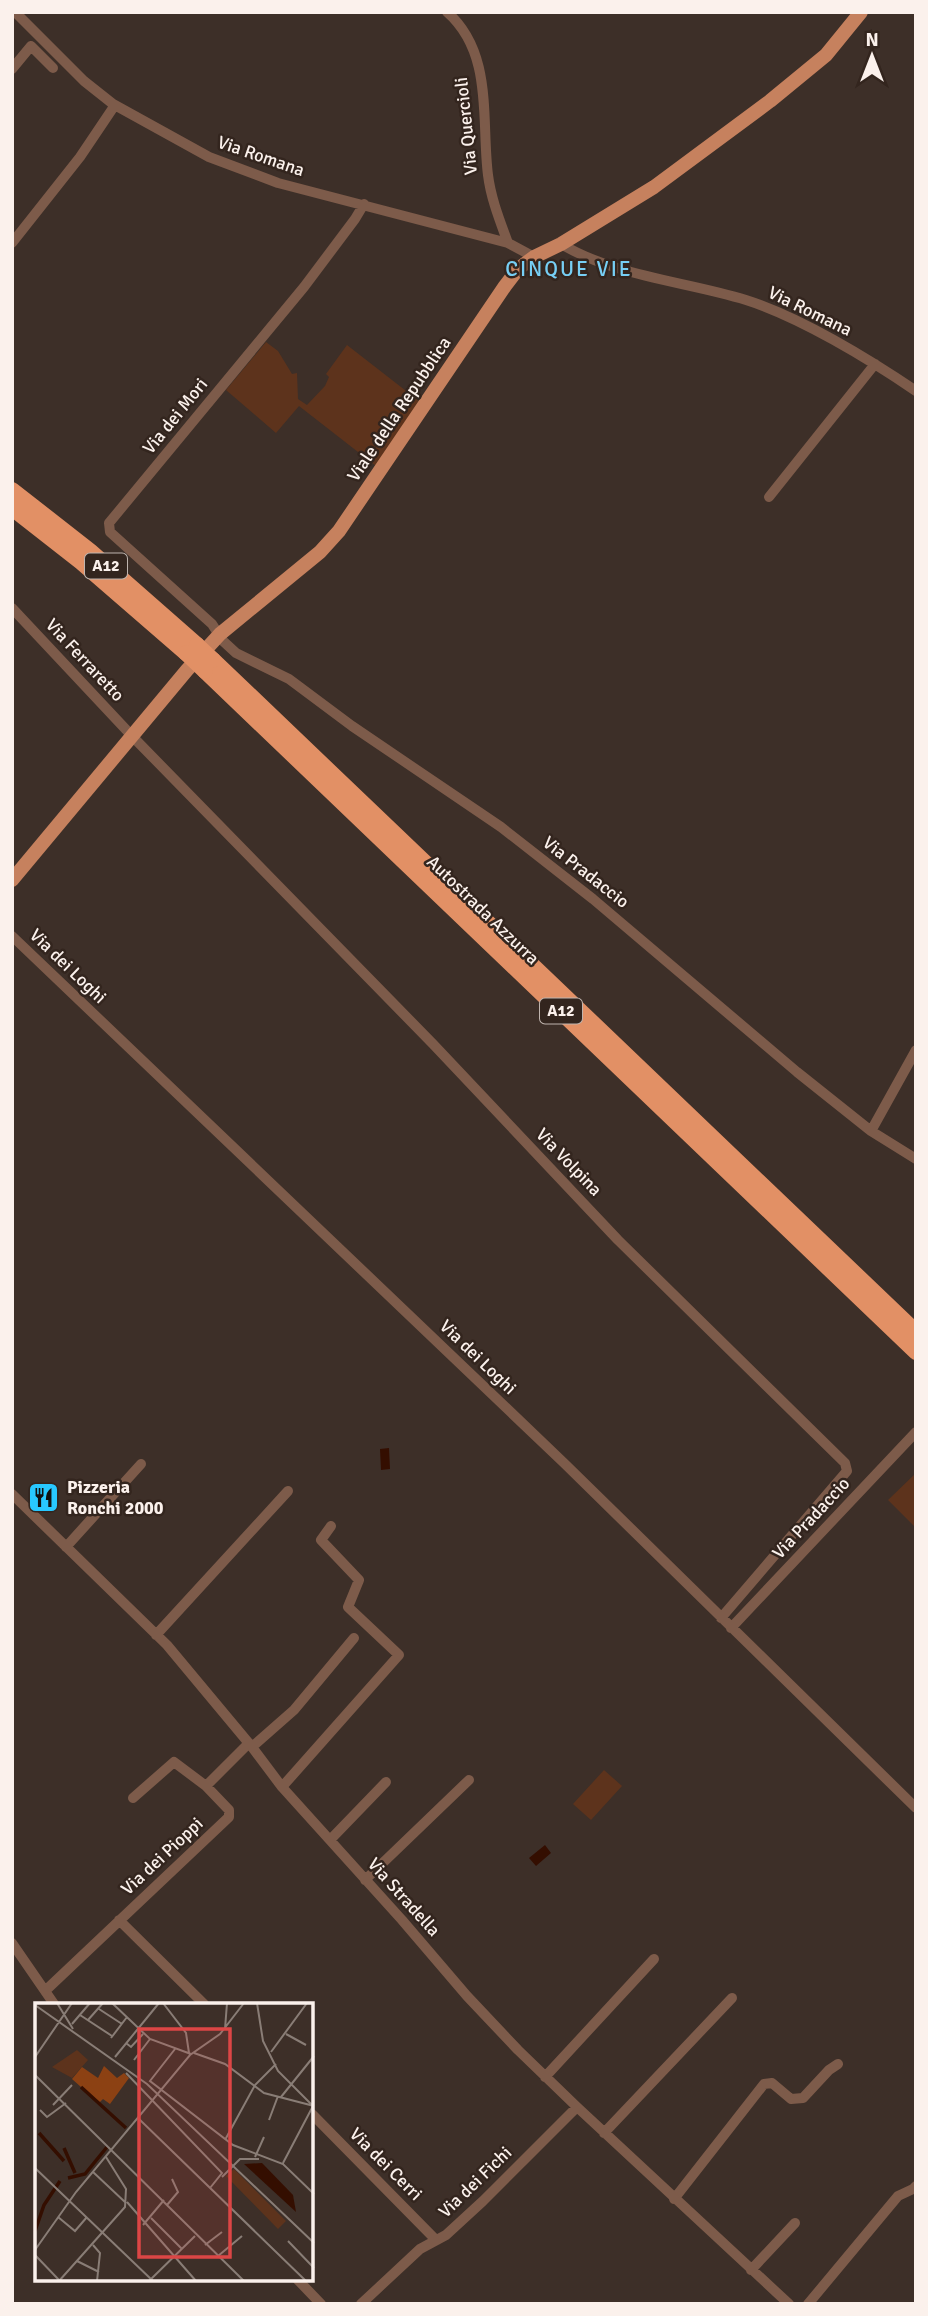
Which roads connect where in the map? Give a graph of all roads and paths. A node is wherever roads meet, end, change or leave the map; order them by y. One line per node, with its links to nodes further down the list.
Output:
1 (15, 12): 6 (street, Via Romana)
2 (447, 12): 9 (street, Via Quercioli)
3 (861, 12): 10 (main road, Viale della Repubblica)
4 (53, 68): 5 (street)
5 (12, 69)
6 (115, 105): 7 (street, Via Romana); 8 (street)
7 (364, 204): 9 (street, Via Romana); 18 (street, Via dei Mori)
8 (12, 243)
9 (508, 243): 11 (street, Via Romana)
10 (561, 244): 11 (main road, Viale della Repubblica); 12 (street, Via Romana)
11 (534, 257): 18 (main road, Viale della Repubblica)
12 (874, 364): 13 (street, Via Romana); 15 (street)
13 (916, 391)
14 (12, 490): 19 (highway, Autostrada Azzurra / A12)
15 (769, 498)
16 (12, 508): 19 (highway, Autostrada Azzurra / A12)
17 (12, 608): 21 (street, Via Ferraretto)
18 (220, 634): 21 (main road, Viale della Repubblica); 25 (street, Via Pradaccio)
19 (192, 649): 20 (highway, Autostrada Azzurra / A12, bridge)
20 (209, 665): 27 (highway, Autostrada Azzurra / A12); 28 (highway, Autostrada Azzurra / A12)
21 (132, 736): 22 (main road, Viale della Repubblica); 35 (street, Via Volpina)
22 (12, 880)
23 (12, 936): 35 (street, Via dei Loghi)
24 (916, 1050): 25 (street)
25 (871, 1131): 26 (street, Via Pradaccio)
26 (916, 1159)
27 (916, 1332)
28 (916, 1352)
29 (916, 1432): 36 (street, Via Pradaccio)
30 (141, 1464): 34 (street)
31 (288, 1491): 37 (street)
32 (12, 1494): 34 (street, Via Stradella)
33 (331, 1526): 43 (street)
34 (66, 1547): 37 (street, Via Stradella)
35 (721, 1618): 36 (street, Via dei Loghi)
36 (731, 1628): 45 (street, Via dei Loghi)
37 (156, 1635): 39 (street, Via Stradella)
38 (354, 1638): 39 (street)
39 (251, 1745): 42 (street); 43 (street, Via Stradella)
40 (469, 1780): 47 (street)
41 (386, 1782): 46 (street)
42 (206, 1786): 44 (street); 48 (street, Via dei Pioppi)
43 (282, 1787): 46 (street, Via Stradella)
44 (133, 1798)
45 (916, 1808)
46 (330, 1840): 47 (street, Via Stradella)
47 (365, 1880): 56 (street, Via Stradella)
48 (119, 1920): 51 (street, Via dei Pioppi); 54 (street)
49 (12, 1943): 51 (street)
50 (654, 1959): 56 (street)
51 (45, 1991): 53 (street)
52 (732, 1998): 59 (street)
53 (53, 2003)
54 (203, 2003)
55 (838, 2064): 61 (street)
56 (545, 2077): 57 (street, Via Stradella)
57 (577, 2107): 59 (street, Via Stradella); 63 (street, Via dei Fichi)
58 (313, 2115): 63 (street, Via dei Cerri)
59 (604, 2133): 61 (street, Via Stradella)
60 (916, 2186): 69 (street)
61 (674, 2199): 64 (street, Via Stradella)
62 (795, 2223): 64 (street)
63 (435, 2239): 67 (street, Via dei Fichi)
64 (751, 2270): 68 (street, Via Stradella)
65 (299, 2281): 66 (street)
66 (321, 2304)
67 (361, 2304)
68 (789, 2304)
69 (808, 2304)

